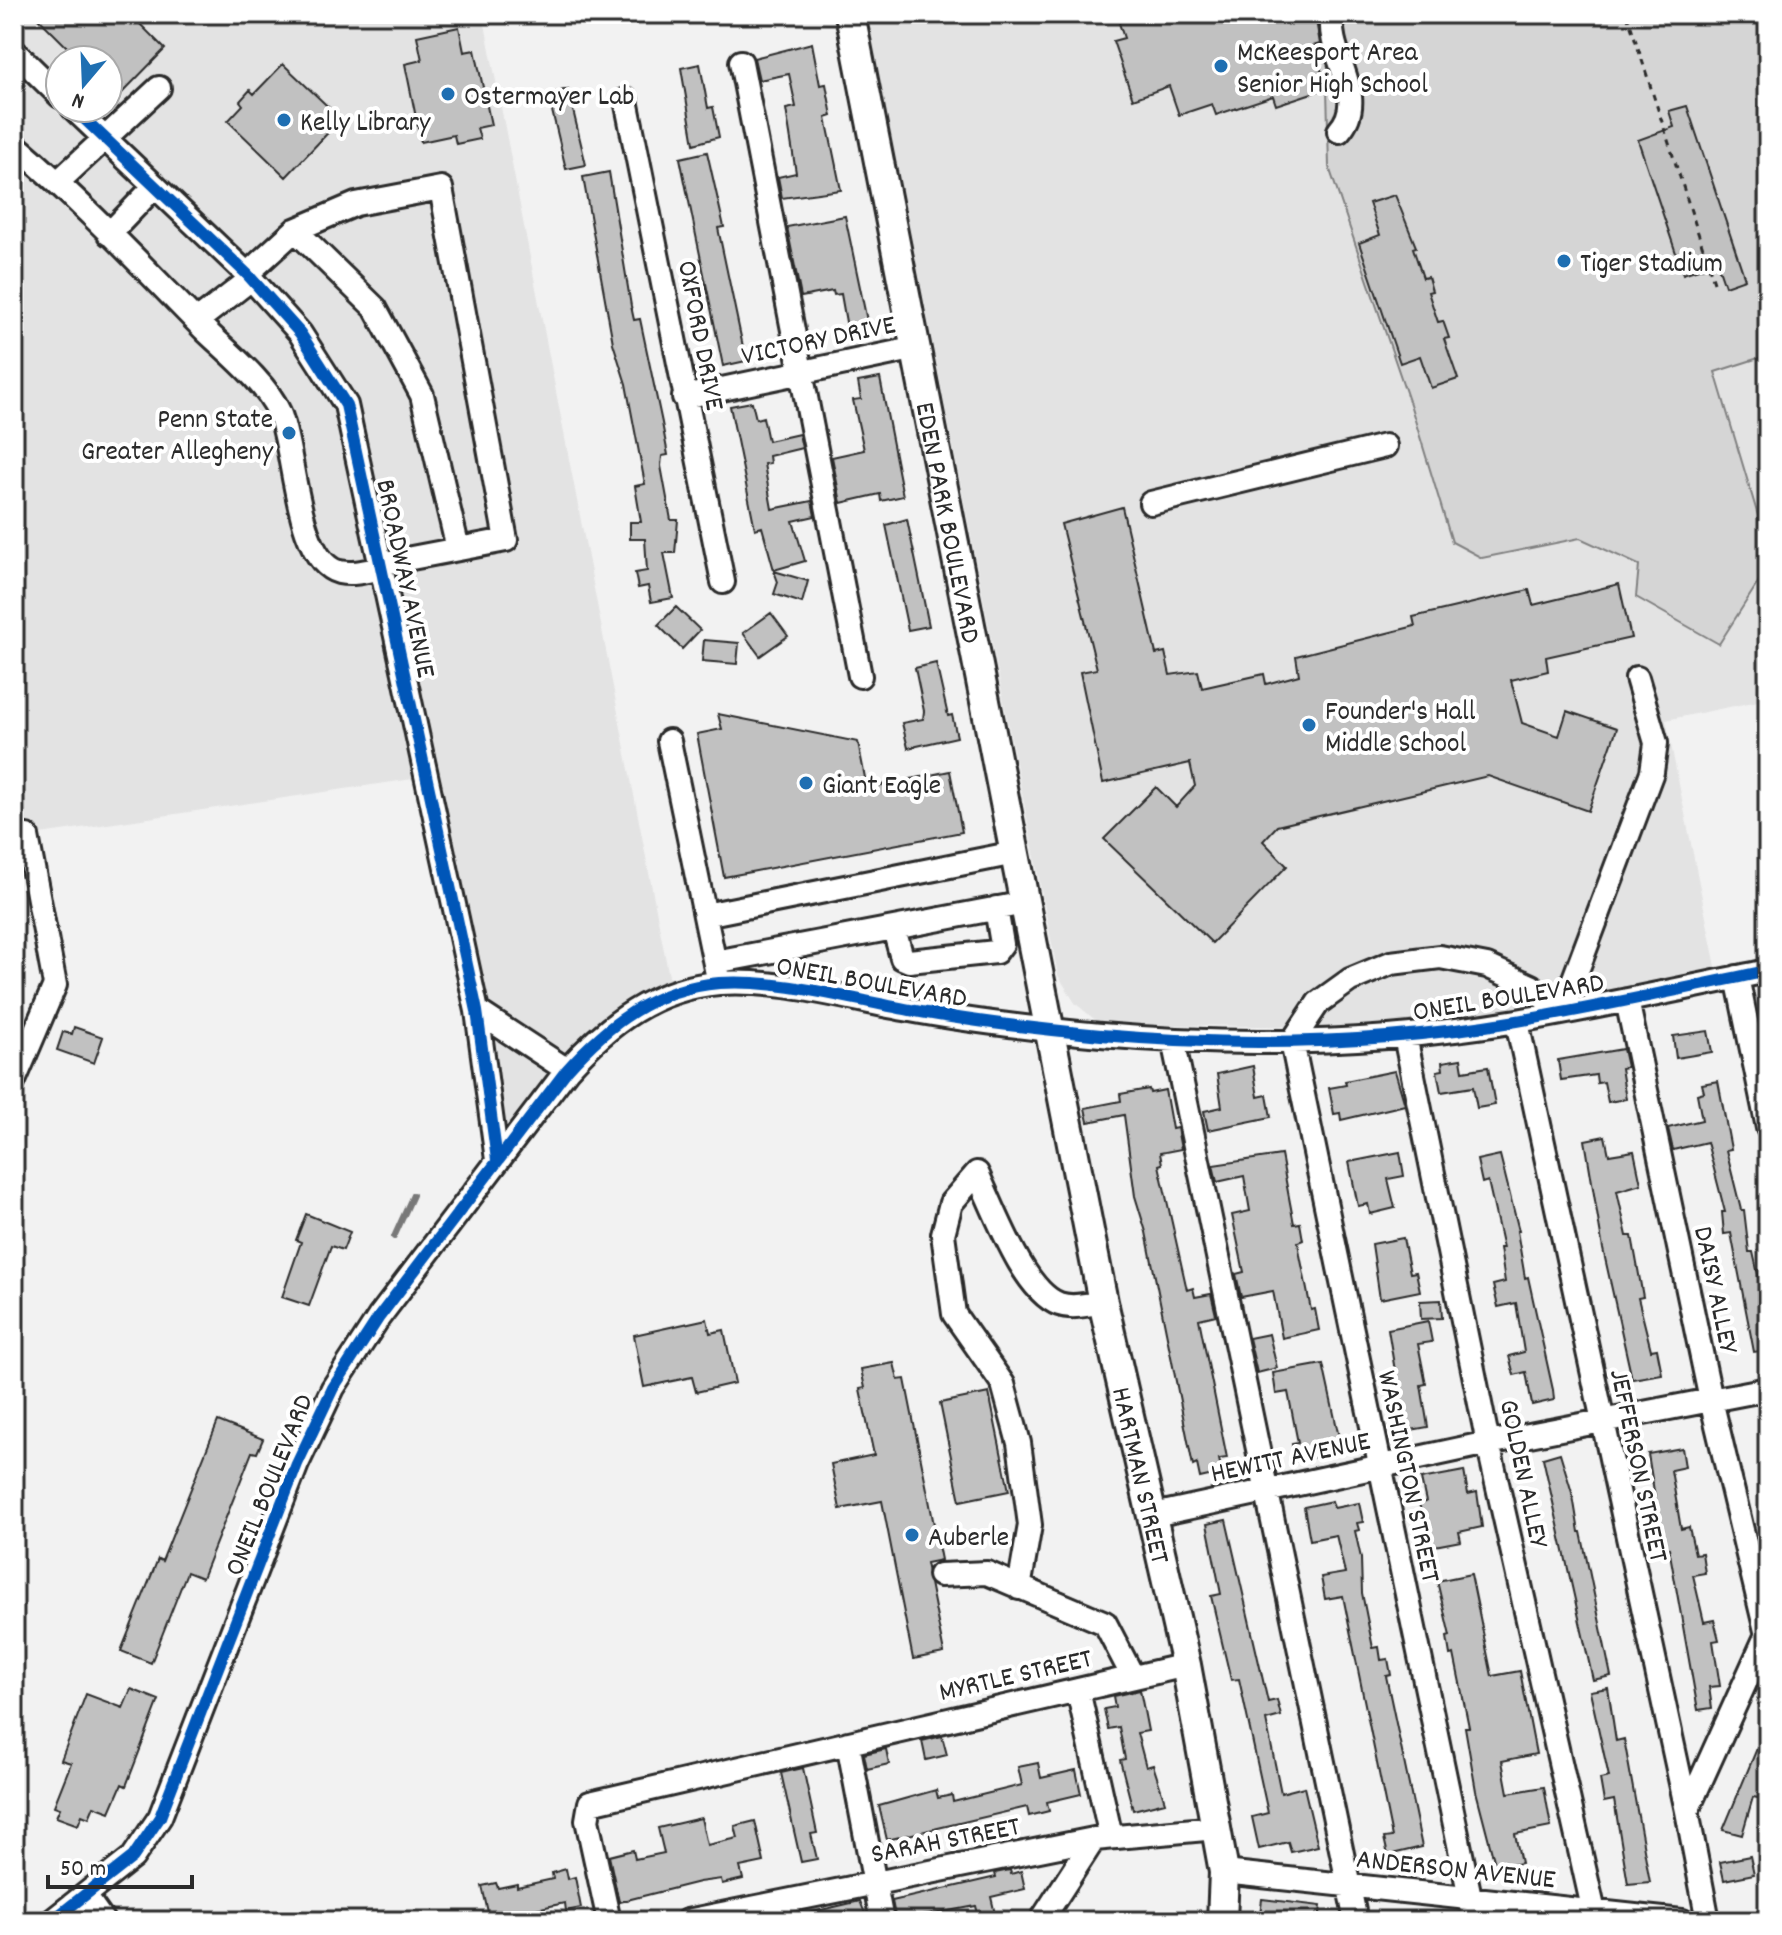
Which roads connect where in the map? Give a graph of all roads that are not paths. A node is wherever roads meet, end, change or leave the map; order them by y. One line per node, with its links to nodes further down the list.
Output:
1 (850, 14): 18 (main road, EDEN PARK BOULEVARD)
2 (1333, 14): 9 (street)
3 (14, 51): 5 (street)
4 (741, 62): 19 (street)
5 (44, 80)
6 (159, 88): 10 (street)
7 (626, 100): 20 (street, OXFORD DRIVE)
8 (90, 124): 10 (street, BROADWAY AVENUE)
9 (1339, 131)
10 (106, 140): 12 (street); 13 (street, BROADWAY AVENUE)
11 (14, 144): 12 (street)
12 (58, 182): 15 (street)
13 (155, 186): 15 (street); 16 (street, BROADWAY AVENUE)
14 (295, 230): 16 (street); 23 (street); 23 (street)
15 (109, 234): 17 (street)
16 (249, 276): 17 (street); 24 (street, BROADWAY AVENUE)
17 (197, 321): 24 (street)
18 (917, 348): 19 (street, VICTORY DRIVE); 30 (main road, EDEN PARK BOULEVARD)
19 (800, 372): 20 (street, VICTORY DRIVE); 26 (street)
20 (684, 397): 25 (street, OXFORD DRIVE)
21 (1385, 446): 22 (street)
22 (1151, 503)
23 (458, 549): 24 (street)
24 (381, 566): 39 (street, BROADWAY AVENUE)
25 (723, 582)
26 (860, 676)
27 (1637, 678): 40 (street)
28 (669, 741): 33 (street)
29 (14, 838): 47 (street)
30 (1015, 853): 31 (main road, EDEN PARK BOULEVARD); 33 (street)
31 (1025, 903): 32 (street); 42 (main road, EDEN PARK BOULEVARD)
32 (996, 908): 34 (street); 34 (street)
33 (705, 915): 36 (street)
34 (894, 929): 36 (street)
35 (1768, 971): 37 (street, ONEIL BOULEVARD)
36 (717, 973): 42 (street, ONEIL BOULEVARD); 46 (street, ONEIL BOULEVARD)
37 (1737, 977): 38 (street, ONEIL BOULEVARD); 48 (street)
38 (1627, 1000): 40 (street, ONEIL BOULEVARD); 52 (street, DAISY ALLEY)
39 (477, 1011): 46 (street); 49 (street, BROADWAY AVENUE)
40 (1561, 1013): 41 (street, ONEIL BOULEVARD); 45 (street)
41 (1517, 1022): 43 (street, ONEIL BOULEVARD); 53 (street, JEFFERSON STREET)
42 (1050, 1029): 44 (street, ONEIL BOULEVARD); 50 (main road, HARTMAN STREET)
43 (1405, 1036): 45 (street, ONEIL BOULEVARD); 54 (street, GOLDEN ALLEY)
44 (1173, 1040): 45 (street, ONEIL BOULEVARD); 56 (street)
45 (1292, 1042): 55 (street, WASHINGTON STREET)
46 (567, 1070): 49 (street, ONEIL BOULEVARD)
47 (14, 1081)
48 (1768, 1128)
49 (497, 1160): 71 (street, ONEIL BOULEVARD)
50 (1103, 1302): 57 (main road, HARTMAN STREET); 59 (street)
51 (1768, 1389): 52 (street, HEWITT AVENUE)
52 (1711, 1400): 53 (street, HEWITT AVENUE); 60 (street, DAISY ALLEY)
53 (1601, 1421): 54 (street, HEWITT AVENUE); 65 (street, JEFFERSON STREET)
54 (1488, 1443): 55 (street, HEWITT AVENUE); 73 (street, GOLDEN ALLEY)
55 (1378, 1467): 56 (street, HEWITT AVENUE); 72 (street, WASHINGTON STREET)
56 (1268, 1491): 57 (street, HEWITT AVENUE); 70 (street)
57 (1154, 1515): 61 (main road, HARTMAN STREET)
58 (940, 1575): 59 (street)
59 (1019, 1588): 62 (street)
60 (1768, 1634): 65 (street)
61 (1186, 1665): 62 (street, MYRTLE STREET); 66 (main road, HARTMAN STREET)
62 (1133, 1677): 63 (street, MYRTLE STREET)
63 (1078, 1690): 64 (street, MYRTLE STREET); 67 (street)
64 (854, 1742): 69 (street); 76 (street, MYRTLE STREET)
65 (1687, 1811): 83 (street, JEFFERSON STREET)
66 (1217, 1828): 67 (street, SARAH STREET); 68 (main road, HARTMAN STREET)
67 (1102, 1838): 69 (street, SARAH STREET); 79 (street)
68 (1224, 1872): 70 (street, ANDERSON AVENUE); 80 (main road, HARTMAN STREET)
69 (874, 1883): 77 (street, SARAH STREET); 78 (street)
70 (1349, 1887): 72 (street, ANDERSON AVENUE); 81 (street)
71 (86, 1897): 74 (street, ONEIL BOULEVARD); 75 (street)
72 (1473, 1911): 73 (street, ANDERSON AVENUE)
73 (1595, 1916): 82 (street, ANDERSON AVENUE)
74 (52, 1921)
75 (103, 1921)
76 (609, 1921)
77 (687, 1921)
78 (882, 1921)
79 (1041, 1921)
80 (1222, 1921)
81 (1356, 1921)
82 (1682, 1921)
83 (1708, 1921)

